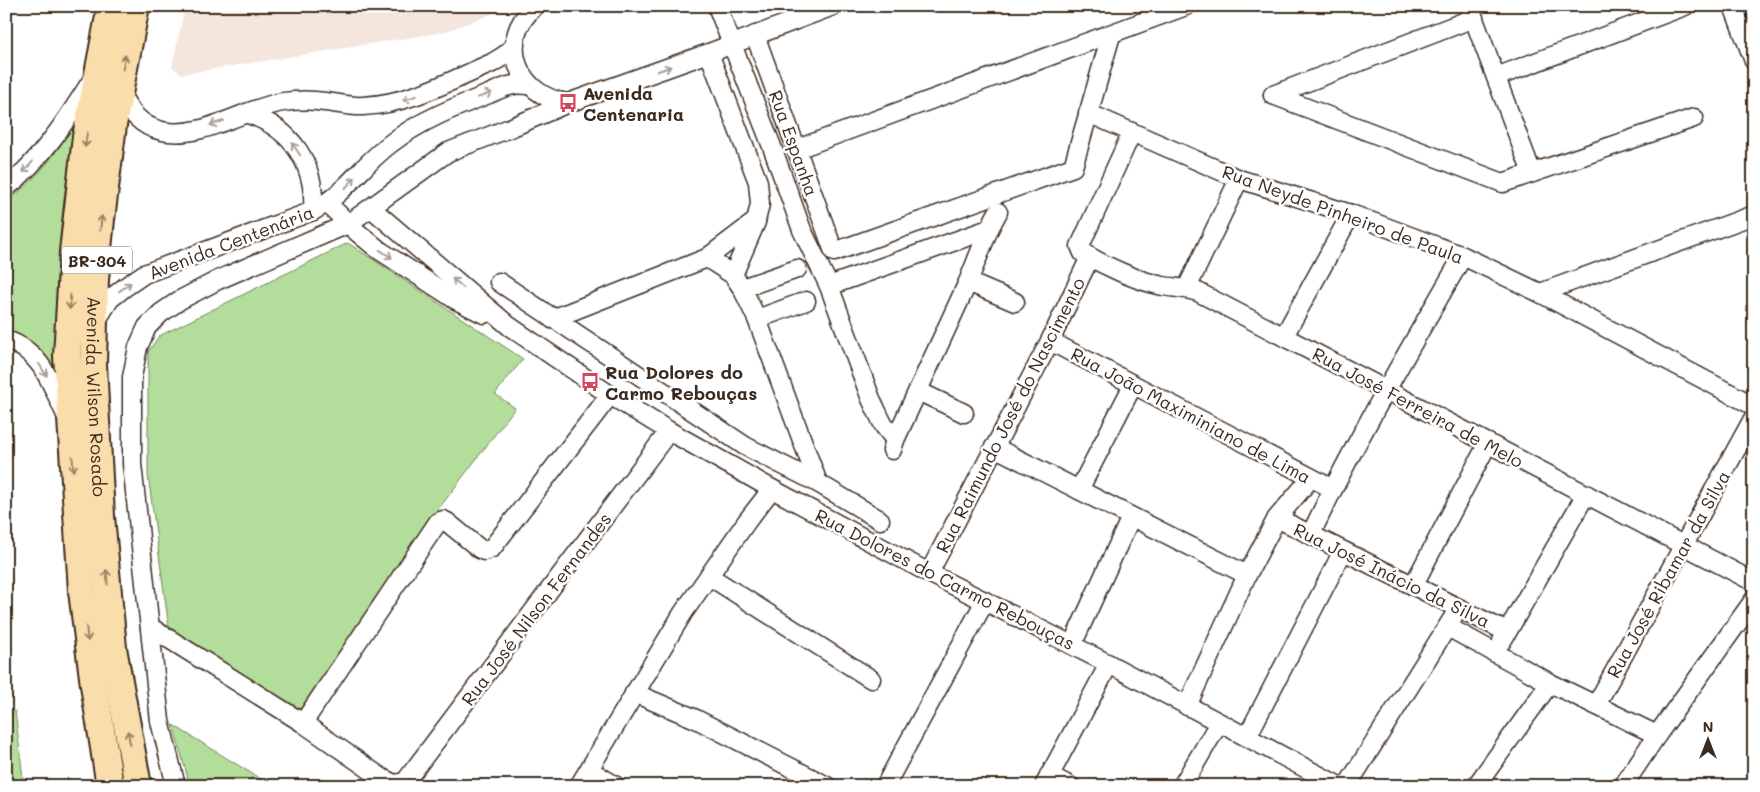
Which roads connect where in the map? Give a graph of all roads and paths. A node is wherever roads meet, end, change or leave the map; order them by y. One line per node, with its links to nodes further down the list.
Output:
1 (111, 6): 17 (highway, Avenida Wilson Rosado / BR-304)
2 (136, 6): 21 (highway, Avenida Wilson Rosado / BR-304, one-way to 2)
3 (535, 6): 14 (street)
4 (717, 6): 13 (street)
5 (833, 6): 10 (street)
6 (1186, 6): 11 (street)
7 (1686, 6): 18 (street)
8 (1733, 6): 12 (street)
9 (1471, 12): 18 (street); 31 (street)
10 (754, 35): 13 (street); 29 (street, Rua Espanha)
11 (1111, 35): 24 (street); 29 (street)
12 (1750, 39): 16 (street)
13 (733, 44): 15 (street); 28 (street)
14 (515, 45): 19 (street); 20 (street)
15 (709, 53): 22 (street, one-way to 15); 30 (street)
16 (1754, 61)
17 (98, 71): 33 (street, one-way to 33); 68 (highway, Avenida Wilson Rosado / BR-304, one-way to 68)
18 (1496, 77): 31 (street)
19 (529, 85): 22 (street); 23 (street, Avenida Centenária, one-way to 19)
20 (440, 86): 23 (street); 25 (street, one-way to 25)
21 (119, 91): 25 (street, one-way to 21); 56 (highway, Avenida Wilson Rosado / BR-304, one-way to 21)
22 (568, 102): 35 (street)
23 (448, 110): 34 (street, Avenida Centenária, one-way to 23)
24 (1088, 113): 27 (street, Rua Neyde Pinheiro de Paula); 29 (street, Rua Espanha)
25 (248, 114): 34 (street, one-way to 25)
26 (1694, 118): 31 (street)
27 (1132, 132): 32 (street, Rua Neyde Pinheiro de Paula); 42 (street, Rua Raimundo José do Nascimento)
28 (771, 144): 30 (street); 49 (street)
29 (797, 149)
30 (746, 153): 39 (street)
31 (1532, 173)
32 (1239, 179): 37 (street, Rua Neyde Pinheiro de Paula); 50 (street)
33 (6, 188)
34 (320, 207): 40 (street, Rua Dolores do Carmo Rebouças); 56 (street, Avenida Centenária, one-way to 34)
35 (371, 208): 40 (street); 57 (street, Rua Dolores do Carmo Rebouças, one-way to 35)
36 (998, 212): 41 (street)
37 (1351, 214): 43 (street, Rua Neyde Pinheiro de Paula); 58 (street)
38 (1754, 215): 51 (street)
39 (756, 221): 44 (street); 47 (street)
40 (348, 224): 57 (street, Rua Dolores do Carmo Rebouças, one-way to 57); 92 (street)
41 (989, 229): 48 (street); 49 (street)
42 (1085, 251): 50 (street, Rua José Ferreira de Melo); 60 (street, Rua Raimundo José do Nascimento)
43 (1463, 256): 51 (street, Rua Neyde Pinheiro de Paula); 63 (street)
44 (707, 258): 47 (street); 54 (street)
45 (797, 269): 47 (street)
46 (499, 282): 54 (street)
47 (738, 282): 55 (street)
48 (968, 282): 53 (street); 62 (street)
49 (830, 286): 62 (street)
50 (1187, 288): 58 (street, Rua José Ferreira de Melo)
51 (1540, 293): 65 (street, Rua Neyde Pinheiro de Paula)
52 (806, 301): 55 (street)
53 (1015, 302)
54 (552, 319): 73 (street)
55 (757, 320): 73 (street)
56 (94, 323): 110 (highway, Avenida Wilson Rosado / BR-304, one-way to 56)
57 (508, 326): 64 (street, Rua Dolores do Carmo Rebouças)
58 (1284, 336): 63 (street, Rua José Ferreira de Melo)
59 (6, 340): 68 (street, one-way to 68)
60 (1050, 341): 61 (street, Rua João Maximiniano de Lima); 71 (street, Rua Raimundo José do Nascimento)
61 (1133, 385): 72 (street, Rua João Maximiniano de Lima); 76 (street)
62 (918, 391): 66 (street)
63 (1386, 391): 70 (street, Rua José Ferreira de Melo); 75 (street)
64 (610, 395): 69 (street, Rua Dolores do Carmo Rebouças); 104 (street)
65 (1754, 406)
66 (964, 413)
67 (1754, 417): 82 (street, Rua José Ribamar da Silva)
68 (71, 424): 109 (highway, Avenida Wilson Rosado / BR-304, one-way to 109)
69 (669, 431): 74 (street, Rua Dolores do Carmo Rebouças); 104 (street, Rua José Nilson Fernandes)
70 (1488, 444): 77 (street, Rua José Ferreira de Melo); 88 (street)
71 (994, 447): 76 (street); 84 (street, Rua Raimundo José do Nascimento)
72 (1311, 478): 75 (street, Rua João Maximiniano de Lima); 79 (street)
73 (818, 484): 80 (street)
74 (772, 489): 84 (street, Rua Dolores do Carmo Rebouças); 86 (street)
75 (1333, 489): 81 (street)
76 (1079, 490): 78 (street)
77 (1586, 494): 82 (street, Rua José Ferreira de Melo); 94 (street)
78 (1131, 517): 85 (street); 95 (street)
79 (1277, 518): 81 (street, Rua José Inácio da Silva); 85 (street)
80 (880, 520)
81 (1311, 534): 83 (street, Rua José Inácio da Silva)
82 (1683, 546): 87 (street, Rua José Ferreira de Melo); 101 (street, Rua José Ribamar da Silva)
83 (1343, 551): 88 (street, Rua José Inácio da Silva); 106 (street)
84 (929, 573): 90 (street, Rua Dolores do Carmo Rebouças)
85 (1247, 575): 102 (street)
86 (709, 576): 98 (street); 100 (street)
87 (1754, 582)
88 (1414, 584): 91 (street, Rua José Inácio da Silva)
89 (1754, 600): 105 (street)
90 (985, 601): 95 (street, Rua Dolores do Carmo Rebouças); 115 (street)
91 (1459, 607): 93 (street); 94 (street, Rua José Inácio da Silva)
92 (150, 627): 104 (street); 111 (street)
93 (1448, 627): 96 (street, Rua José Inácio da Silva); 119 (street)
94 (1507, 632): 96 (street)
95 (1072, 645): 97 (street, Rua Dolores do Carmo Rebouças)
96 (1496, 652): 99 (street, Rua José Inácio da Silva)
97 (1109, 664): 102 (street, Rua Dolores do Carmo Rebouças); 108 (street)
98 (871, 679)
99 (1550, 683): 101 (street, Rua José Inácio da Silva); 120 (street)
100 (634, 693): 107 (street); 114 (street)
101 (1596, 705): 105 (street, Rua José Inácio da Silva)
102 (1187, 706): 103 (street, Rua Dolores do Carmo Rebouças)
103 (1219, 722): 106 (street, Rua Dolores do Carmo Rebouças); 117 (street)
104 (303, 723)
105 (1657, 735): 121 (street)
106 (1247, 737): 118 (street, Rua Dolores do Carmo Rebouças)
107 (589, 770): 112 (street); 113 (street)
108 (1046, 781): 116 (street)
109 (110, 786)
110 (138, 786)
111 (176, 786)
112 (579, 786)
113 (616, 786)
114 (827, 786)
115 (885, 786)
116 (1070, 786)
117 (1182, 786)
118 (1339, 786)
119 (1346, 786)
120 (1476, 786)
121 (1623, 786)

